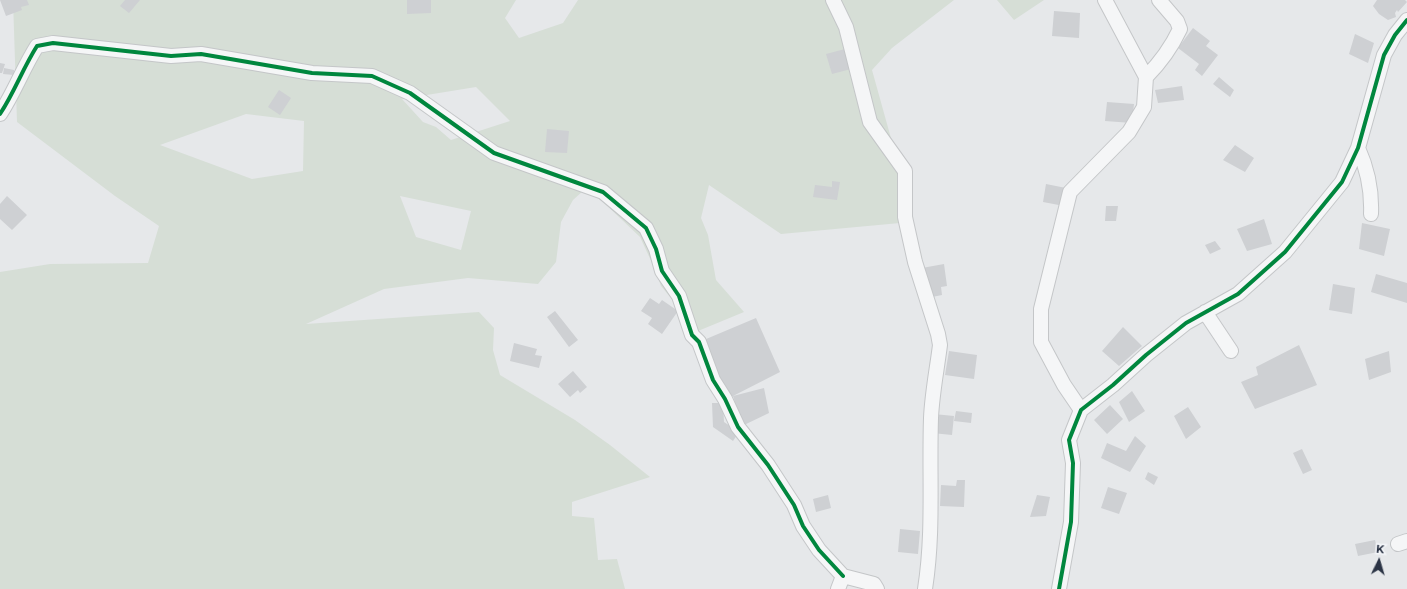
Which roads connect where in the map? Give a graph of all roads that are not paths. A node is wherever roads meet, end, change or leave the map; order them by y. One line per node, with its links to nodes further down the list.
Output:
1 (833, 0): 14 (street)
2 (1105, 0): 5 (street)
3 (1159, 0): 5 (street)
4 (1407, 20): 7 (street)
5 (1146, 77): 11 (street)
6 (0, 114): 12 (street)
7 (1358, 148): 8 (street); 9 (street)
8 (1371, 214)
9 (1205, 312): 10 (street); 11 (street)
10 (1231, 351)
11 (1081, 410): 15 (street)
12 (840, 583): 13 (street)
13 (877, 589)
14 (925, 589)
15 (1059, 589)

